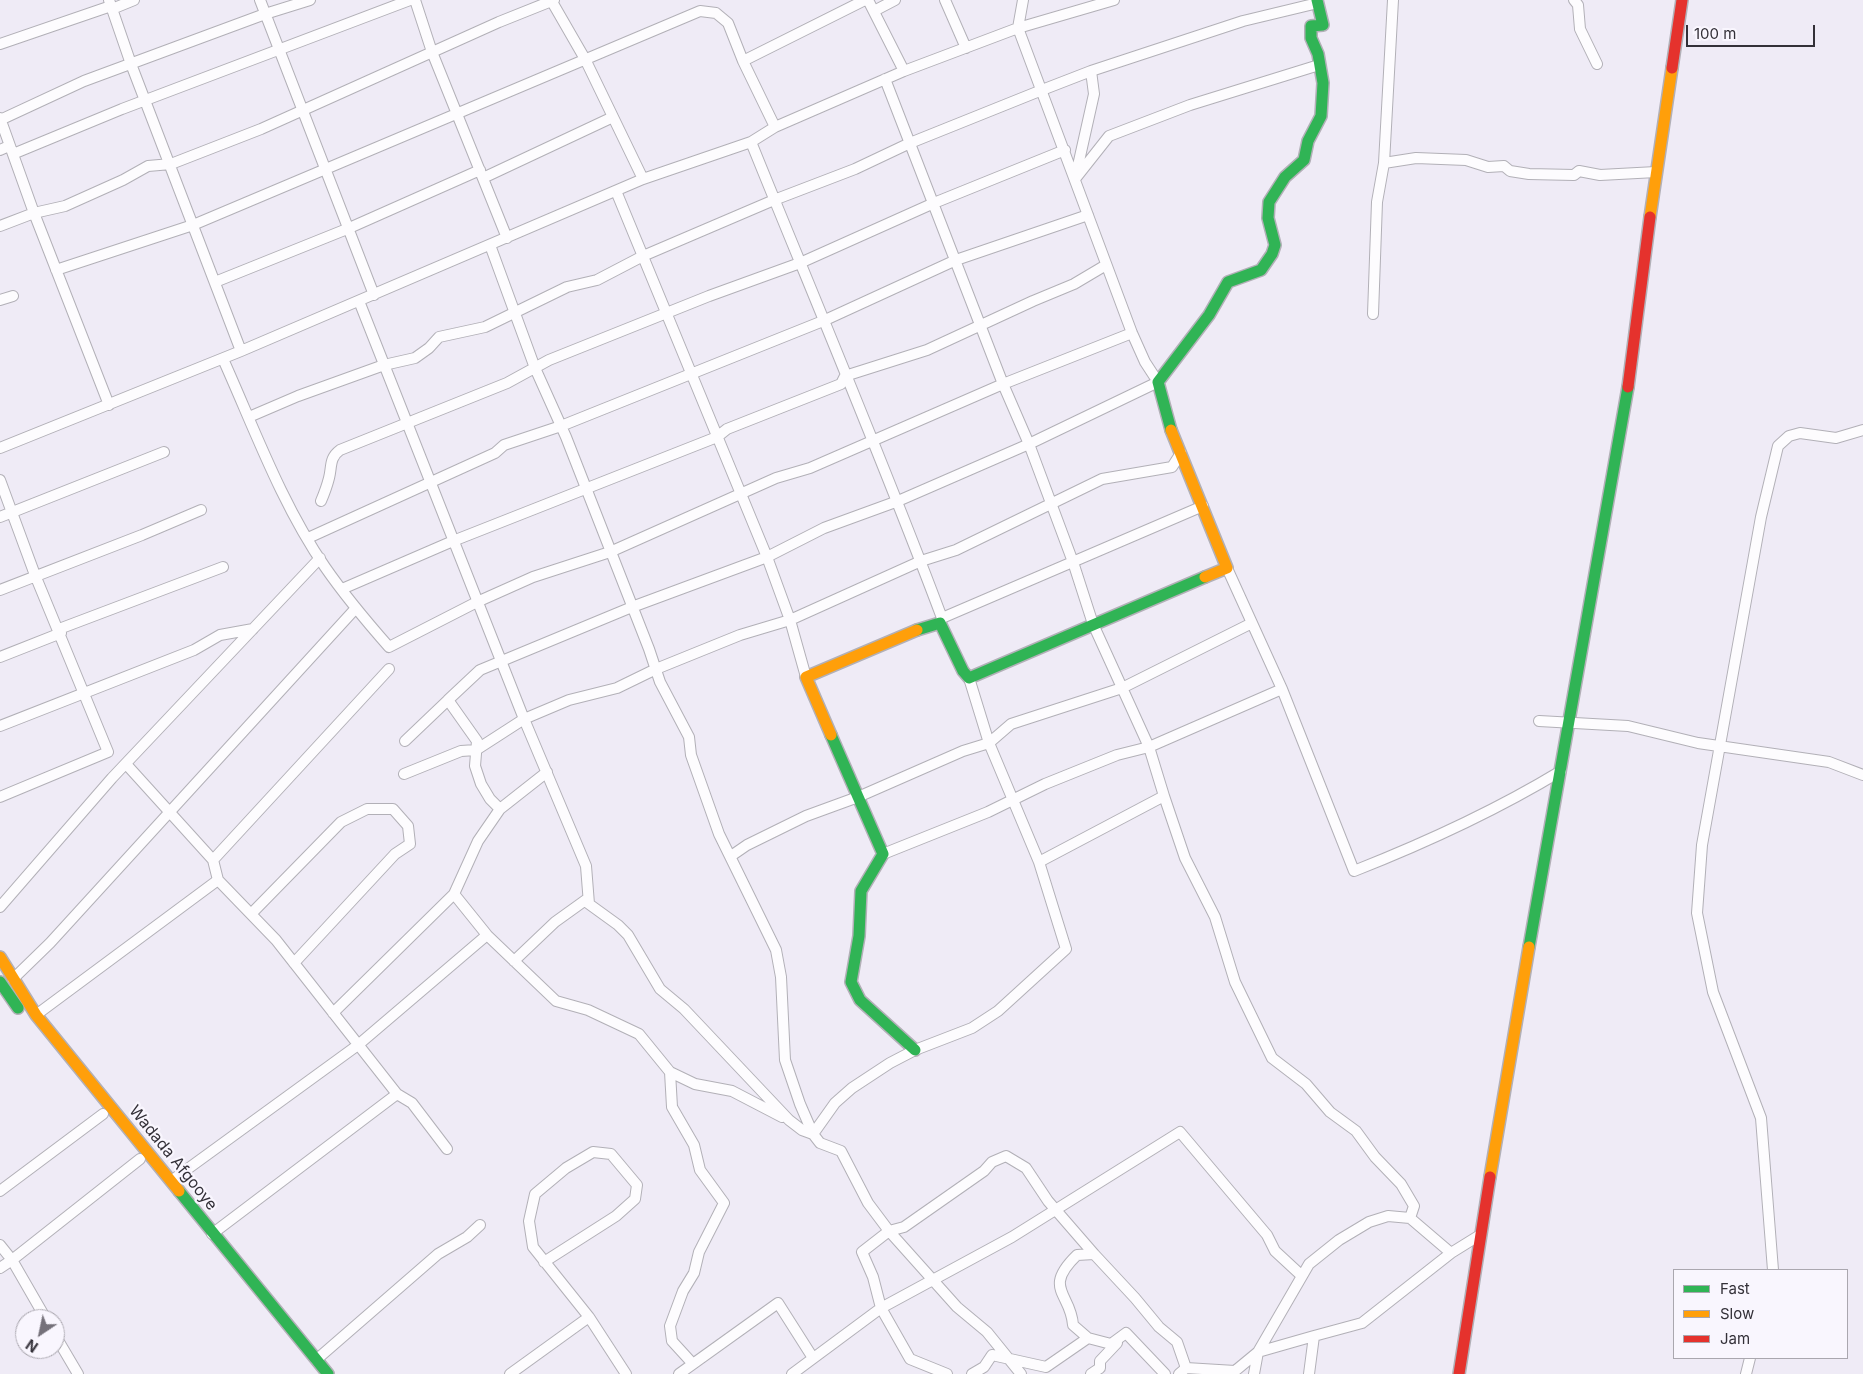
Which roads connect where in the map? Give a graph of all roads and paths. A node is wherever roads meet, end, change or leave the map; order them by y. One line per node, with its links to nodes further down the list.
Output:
1 (134, 0): 16 (street)
2 (260, 0): 18 (street)
3 (310, 0): 18 (street)
4 (410, 0): 22 (street)
5 (415, 0): 23 (street)
6 (553, 0): 23 (street); 24 (street)
7 (867, 0): 17 (street); 25 (street)
8 (895, 0): 17 (street)
9 (944, 0): 21 (street)
10 (1023, 0): 19 (street)
11 (1114, 0): 19 (street)
12 (1393, 0): 43 (street)
13 (1574, 0): 27 (street)
14 (1682, 0): 46 (main road)
15 (1318, 1): 28 (main road); 30 (street)
16 (111, 5): 20 (street); 26 (street)
17 (874, 11): 29 (street)
18 (265, 14): 22 (street); 26 (street)
19 (1018, 28): 21 (street); 32 (street)
20 (0, 44)
21 (966, 48): 29 (street)
22 (278, 49): 33 (street); 34 (street)
23 (432, 52): 34 (street); 35 (street)
24 (585, 59): 25 (street); 35 (street); 36 (street)
25 (743, 61): 38 (street)
26 (131, 64): 33 (street); 37 (street)
27 (1597, 64)
28 (1319, 65): 48 (street); 82 (main road)
29 (904, 71): 31 (street)
30 (1091, 71): 32 (street); 48 (street)
31 (885, 79): 38 (street); 40 (street)
32 (1042, 90): 40 (street); 42 (street)
33 (146, 101): 41 (street); 44 (street)
34 (304, 109): 44 (street); 45 (street)
35 (456, 114): 45 (street); 47 (street)
36 (613, 117): 47 (street); 49 (street)
37 (0, 119): 41 (street)
38 (776, 127): 39 (street)
39 (751, 142): 49 (street); 51 (street)
40 (910, 143): 51 (street); 52 (street)
41 (7, 150): 53 (street)
42 (1065, 150): 48 (street); 52 (street)
43 (1384, 162): 46 (street); 72 (street)
44 (171, 164): 53 (street); 55 (street)
45 (325, 170): 55 (street); 57 (street)
46 (1656, 172): 139 (main road)
47 (481, 174): 57 (street); 58 (street)
48 (1075, 179): 54 (street)
49 (643, 180): 50 (street)
50 (616, 191): 58 (street); 60 (street)
51 (774, 200): 60 (street); 62 (street)
52 (934, 204): 61 (street); 62 (street)
53 (34, 214): 56 (street); 64 (street)
54 (1088, 215): 61 (street); 63 (street)
55 (194, 225): 64 (street); 65 (street)
56 (0, 226)
57 (347, 229): 65 (street); 66 (street)
58 (507, 238): 59 (street)
59 (490, 245): 66 (street); 70 (street)
60 (643, 256): 70 (street); 71 (street)
61 (956, 260): 73 (street); 74 (street)
62 (800, 263): 71 (street); 73 (street)
63 (1106, 266): 74 (street); 75 (street)
64 (56, 270): 84 (street)
65 (216, 282): 76 (street)
66 (374, 295): 69 (street)
67 (12, 296): 68 (street)
68 (0, 300)
69 (359, 301): 76 (street); 78 (street)
70 (514, 312): 78 (street); 79 (street)
71 (666, 314): 79 (street); 80 (street)
72 (1373, 314)
73 (823, 321): 80 (street); 81 (street)
74 (981, 325): 81 (street); 83 (street)
75 (1132, 333): 82 (street); 83 (street)
76 (241, 351): 77 (street)
77 (223, 359): 84 (street); 85 (street)
78 (384, 365): 85 (street); 86 (street)
79 (534, 368): 86 (street); 87 (street)
80 (693, 374): 87 (street); 89 (street)
81 (845, 376): 89 (street); 90 (street)
82 (1158, 382): 91 (street); 94 (main road)
83 (1003, 384): 90 (street); 91 (street)
84 (109, 405): 92 (street)
85 (249, 417): 106 (street)
86 (409, 424): 96 (street); 100 (street)
87 (561, 426): 96 (street); 97 (street)
88 (1863, 430): 144 (street)
89 (717, 437): 97 (street); 98 (street)
90 (871, 441): 98 (street); 99 (street)
91 (1029, 444): 99 (street); 101 (street)
92 (0, 448)
93 (164, 452): 104 (street)
94 (1181, 453): 101 (street); 102 (main road)
95 (0, 480): 104 (street)
96 (431, 483): 106 (street); 107 (street)
97 (585, 488): 107 (street); 108 (street)
98 (740, 494): 108 (street); 109 (street)
99 (898, 501): 109 (street); 111 (street)
100 (321, 502)
101 (1052, 503): 111 (street); 112 (street)
102 (1203, 506): 112 (street); 114 (main road)
103 (202, 510): 115 (street)
104 (12, 512): 105 (street); 115 (street)
105 (0, 517)
106 (308, 538): 110 (street)
107 (453, 540): 116 (street); 118 (street)
108 (610, 552): 118 (street); 119 (street)
109 (767, 557): 119 (street); 121 (street)
110 (320, 558): 116 (street); 125 (street)
111 (920, 561): 121 (street); 122 (street)
112 (1074, 562): 122 (street); 124 (street)
113 (223, 567): 126 (street)
114 (1227, 568): 123 (street); 124 (main road)
115 (35, 575): 117 (street); 126 (street)
116 (342, 589): 120 (street)
117 (0, 590)
118 (477, 602): 120 (street); 128 (street)
119 (632, 607): 128 (street); 130 (street)
120 (356, 608): 156 (street)
121 (790, 620): 130 (street); 131 (street)
122 (941, 620): 131 (main road); 132 (main road)
123 (1252, 623): 133 (street); 134 (street)
124 (1093, 624): 132 (main road); 133 (street)
125 (253, 630): 135 (street); 146 (street)
126 (60, 631): 127 (street); 135 (street)
127 (0, 656)
128 (502, 662): 136 (street); 137 (street)
129 (389, 668): 159 (street)
130 (656, 669): 137 (street); 158 (street)
131 (806, 677): 153 (main road)
132 (969, 678): 142 (street)
133 (1122, 688): 142 (street); 143 (street)
134 (1282, 689): 143 (street); 147 (street)
135 (83, 694): 140 (street); 152 (street)
136 (448, 700): 141 (street); 145 (street)
137 (524, 719): 145 (street); 148 (street)
138 (1540, 721): 139 (street)
139 (1569, 723): 144 (street); 147 (main road)
140 (0, 726)
141 (405, 741)
142 (989, 743): 153 (street); 154 (street)
143 (1149, 747): 151 (street); 154 (street)
144 (1721, 747): 150 (street); 197 (street)
145 (476, 750): 149 (street); 155 (street)
146 (126, 764): 156 (street); 164 (street)
147 (1560, 771): 190 (main road)
148 (547, 772): 155 (street); 163 (street)
149 (404, 774)
150 (1863, 775)
151 (1164, 796): 160 (street); 186 (street)
152 (0, 797)
153 (858, 797): 157 (main road); 158 (street)
154 (1013, 799): 157 (street); 160 (street)
155 (500, 809): 162 (street)
156 (170, 811): 159 (street); 170 (street)
157 (883, 854): 175 (main road)
158 (731, 856): 180 (street)
159 (213, 860): 161 (street)
160 (1039, 862): 175 (street)
161 (218, 880): 165 (street); 173 (street)
162 (454, 894): 166 (street); 172 (street)
163 (587, 899): 168 (street); 179 (street)
164 (0, 907)
165 (250, 914): 169 (street); 169 (street)
166 (487, 935): 168 (street); 174 (street)
167 (0, 958): 170 (main road, Wadada Afgooye)
168 (514, 961): 176 (street)
169 (294, 963): 172 (street)
170 (13, 978): 173 (main road, Wadada Afgooye)
171 (0, 982): 178 (main road, Wadada Afgooye)
172 (333, 1013): 174 (street)
173 (36, 1015): 183 (main road, Wadada Afgooye)
174 (358, 1045): 177 (street); 183 (street)
175 (915, 1050): 180 (street)
176 (670, 1072): 179 (street); 212 (street)
177 (397, 1094): 181 (street); 189 (street)
178 (103, 1114): 182 (main road, Wadada Afgooye); 184 (street)
179 (789, 1120): 180 (street)
180 (813, 1134): 188 (street)
181 (447, 1149)
182 (140, 1159): 194 (street); 215 (main road, Wadada Afgooye)
183 (171, 1181): 189 (main road, Wadada Afgooye)
184 (0, 1192)
185 (1056, 1210): 188 (street); 193 (street); 198 (street); 199 (street)
186 (1410, 1218): 192 (street); 198 (street)
187 (480, 1225): 211 (street)
188 (889, 1231): 199 (street); 200 (street)
189 (212, 1234): 211 (main road, Wadada Afgooye)
190 (1480, 1235): 192 (street); 228 (main road)
191 (0, 1245): 194 (street)
192 (1451, 1253): 204 (street)
193 (1094, 1254): 205 (street); 213 (street)
194 (12, 1260): 196 (street); 201 (street)
195 (544, 1262): 195 (street); 202 (street)
196 (0, 1268)
197 (1773, 1269)
198 (1302, 1276): 207 (street)
199 (935, 1280): 200 (street); 209 (street)
200 (881, 1308): 208 (street); 221 (street)
201 (40, 1309)
202 (589, 1317): 217 (street); 218 (street)
203 (1126, 1332): 205 (street); 224 (street); 225 (street)
204 (1314, 1336): 207 (street); 227 (street)
205 (1088, 1338): 209 (street)
206 (65, 1352): 214 (street)
207 (1258, 1352): 213 (street); 226 (street)
208 (813, 1358): 212 (street); 220 (street)
209 (1009, 1359): 222 (street); 223 (street)
210 (1750, 1359): 229 (street)
211 (316, 1360): 216 (main road, Wadada Afgooye)
212 (693, 1364): 219 (street)
213 (1183, 1371)
214 (78, 1374)
215 (314, 1374)
216 (328, 1374)
217 (510, 1374)
218 (626, 1374)
219 (679, 1374)
220 (792, 1374)
221 (947, 1374)
222 (972, 1374)
223 (1021, 1374)
224 (1090, 1374)
225 (1165, 1374)
226 (1254, 1374)
227 (1309, 1374)
228 (1459, 1374)
229 (1746, 1374)

